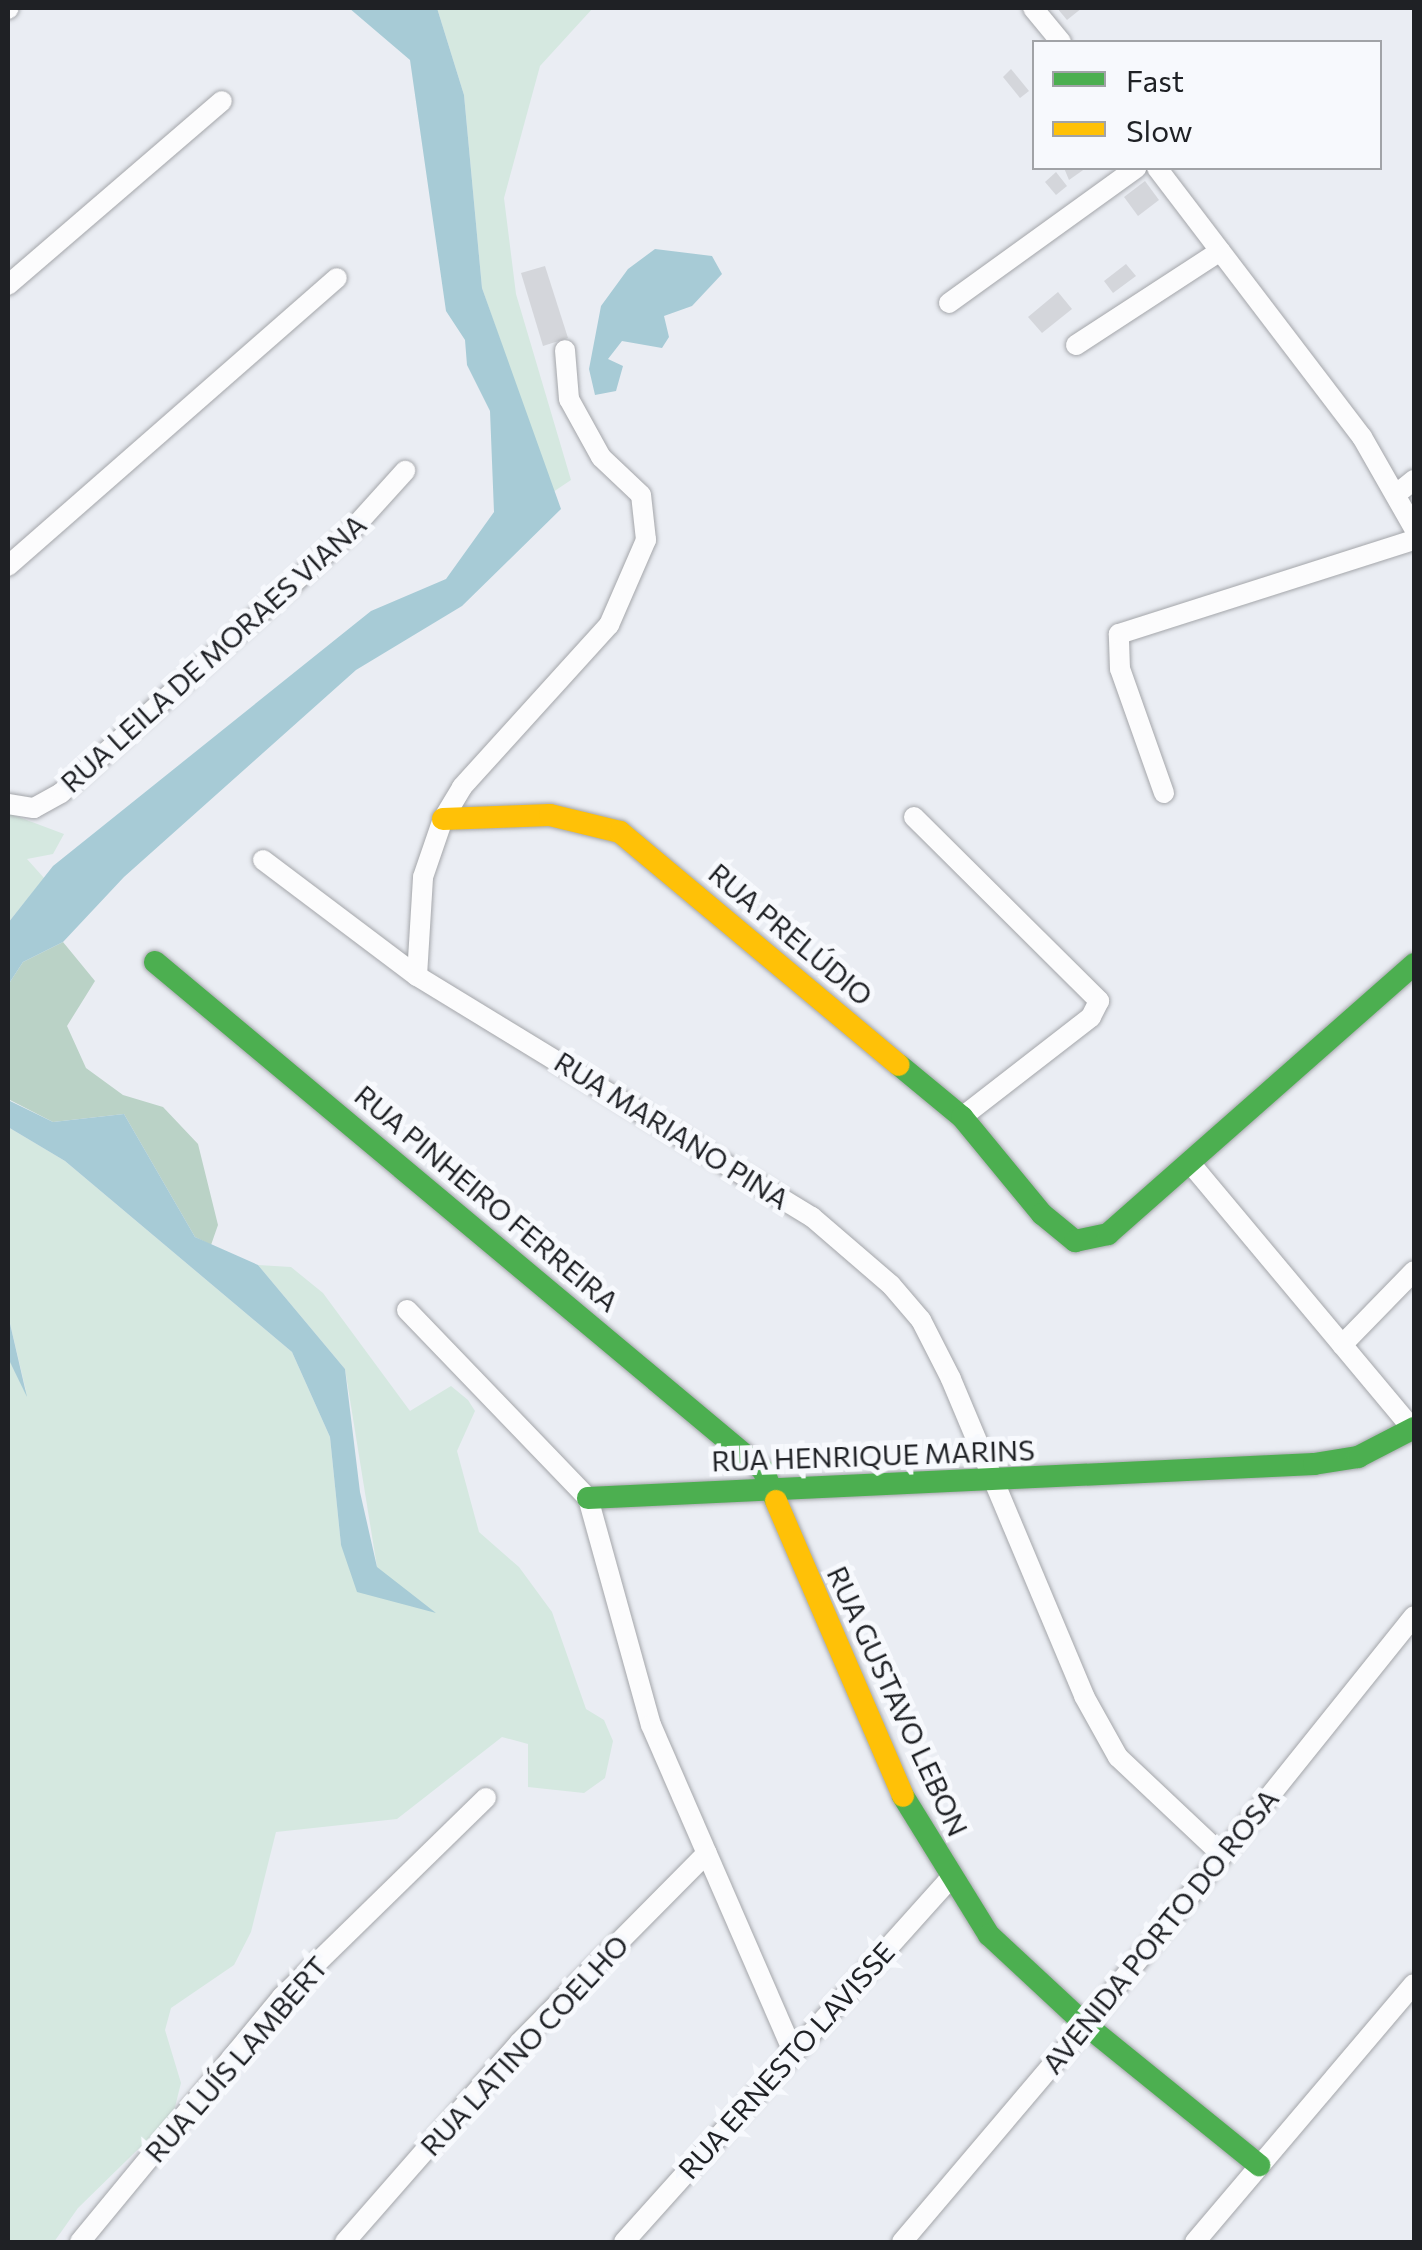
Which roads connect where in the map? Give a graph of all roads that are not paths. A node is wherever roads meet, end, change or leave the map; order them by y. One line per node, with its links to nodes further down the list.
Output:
1 (1033, 8): 2 (street)
2 (1059, 40)
3 (222, 100): 8 (street)
4 (1133, 170): 9 (street)
5 (1159, 170): 6 (street)
6 (1220, 251): 10 (street); 13 (street)
7 (337, 278): 16 (street)
8 (8, 286)
9 (949, 302)
10 (1076, 345)
11 (565, 350): 20 (street)
12 (405, 471): 18 (street, RUA LEILA DE MORAES VIANA)
13 (1406, 486): 14 (street)
14 (1414, 528)
15 (1414, 540): 17 (street)
16 (8, 566)
17 (1164, 793)
18 (8, 804)
19 (914, 817): 25 (street)
20 (443, 818): 24 (street); 25 (street, RUA PRELÚDIO)
21 (263, 860): 24 (street, RUA MARIANO PINA)
22 (155, 962): 32 (street, RUA PINHEIRO FERREIRA)
23 (1414, 964): 26 (street, RUA PRELÚDIO)
24 (417, 976): 31 (street, RUA MARIANO PINA)
25 (962, 1117): 26 (street, RUA PRELÚDIO)
26 (1191, 1164): 29 (street)
27 (1414, 1272): 29 (street)
28 (407, 1310): 33 (street)
29 (1342, 1345): 30 (street)
30 (1414, 1429): 31 (street, RUA HENRIQUE MARINS)
31 (992, 1480): 32 (street, RUA HENRIQUE MARINS); 37 (street, RUA MARIANO PINA)
32 (772, 1488): 33 (street, RUA HENRIQUE MARINS); 38 (street, RUA GUSTAVO LEBON)
33 (588, 1498): 36 (street)
34 (1414, 1616): 37 (street, AVENIDA PORTO DO ROSA)
35 (486, 1798): 44 (street, RUA LUÍS LAMBERT)
36 (707, 1853): 41 (street); 45 (street, RUA LATINO COELHO)
37 (1222, 1855): 40 (street, AVENIDA PORTO DO ROSA)
38 (950, 1880): 40 (street, RUA GUSTAVO LEBON); 41 (street, RUA ERNESTO LAVISSE)
39 (1414, 1984): 42 (street)
40 (1086, 2026): 42 (street, RUA GUSTAVO LEBON); 47 (street, AVENIDA PORTO DO ROSA)
41 (792, 2049): 46 (street, RUA ERNESTO LAVISSE)
42 (1259, 2165): 43 (street)
43 (1201, 2240)
44 (80, 2242)
45 (345, 2242)
46 (624, 2242)
47 (902, 2242)

